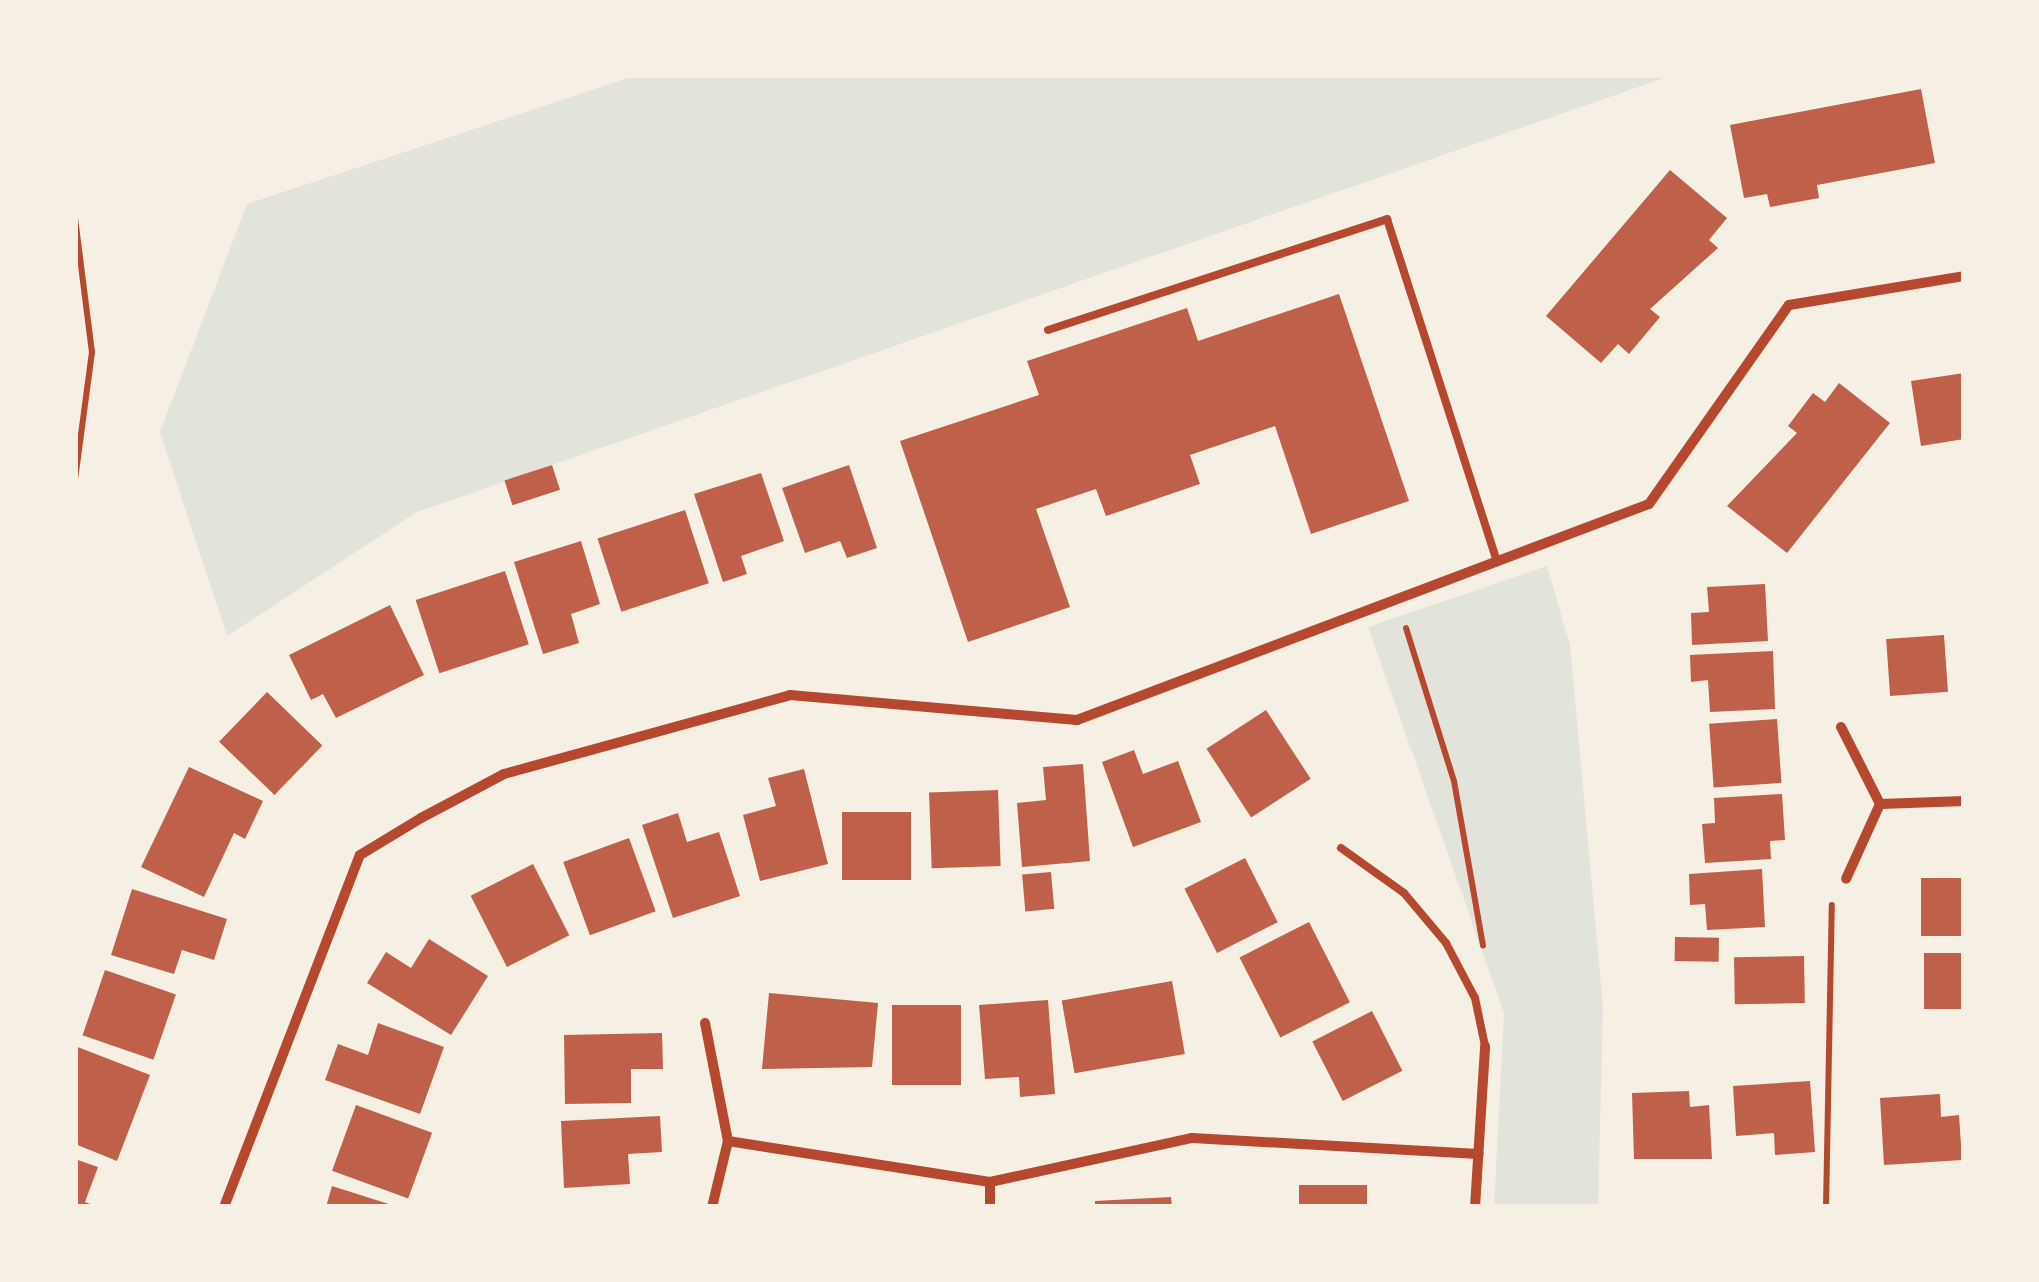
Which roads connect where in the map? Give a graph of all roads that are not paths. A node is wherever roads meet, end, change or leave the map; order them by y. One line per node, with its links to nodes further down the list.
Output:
1 (1964, 276): 3 (street)
2 (1048, 330): 3 (lane)
3 (1497, 562): 14 (street)
4 (1841, 727): 6 (street)
5 (1964, 801): 6 (street)
6 (1880, 804): 8 (street)
7 (1341, 848): 10 (lane)
8 (1846, 880)
9 (705, 1023): 11 (street)
10 (1484, 1046): 12 (street)
11 (728, 1141): 13 (street); 15 (street)
12 (1479, 1154): 13 (street); 17 (street)
13 (990, 1182): 16 (street)
14 (224, 1207)
15 (712, 1207)
16 (990, 1207)
17 (1474, 1207)

